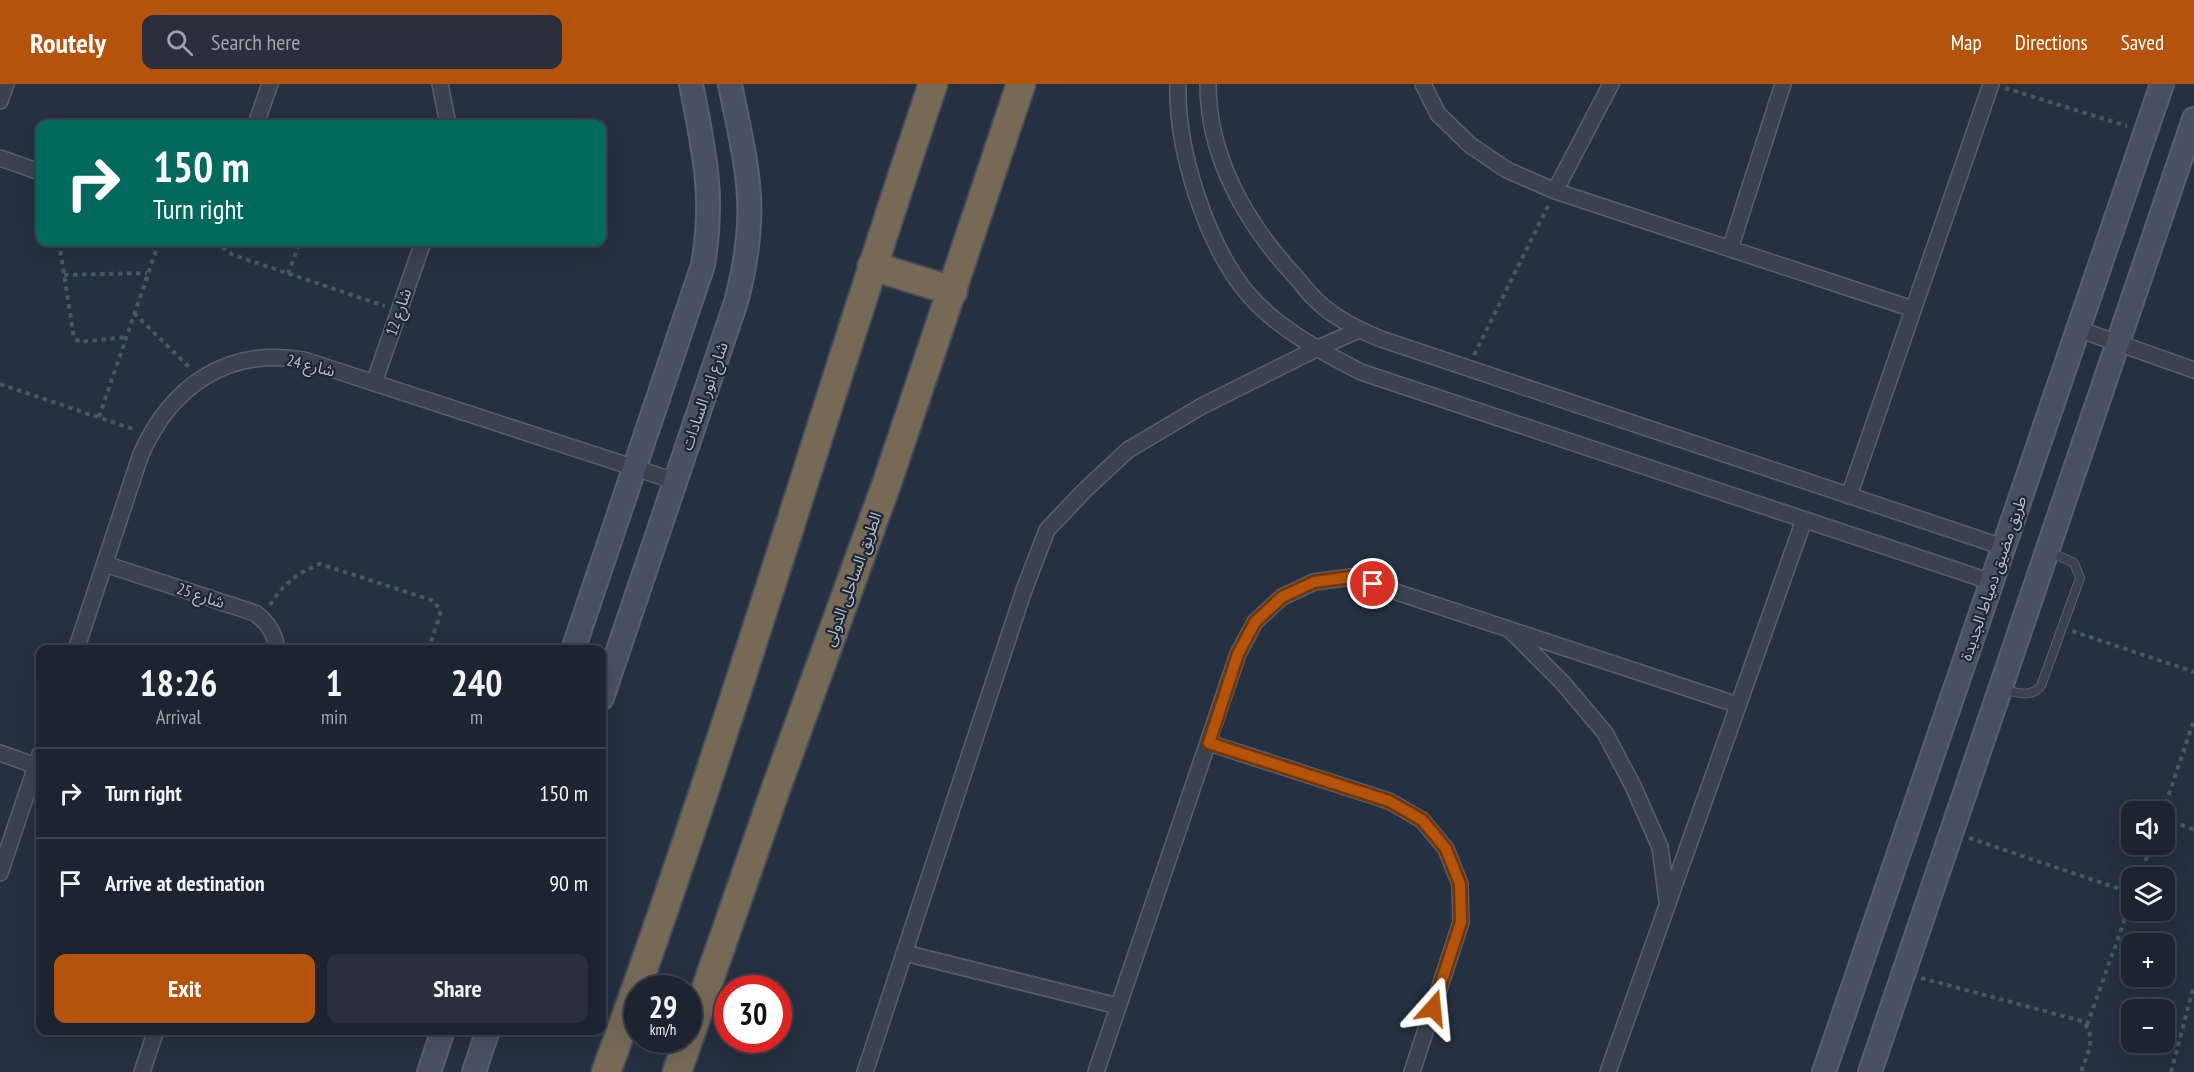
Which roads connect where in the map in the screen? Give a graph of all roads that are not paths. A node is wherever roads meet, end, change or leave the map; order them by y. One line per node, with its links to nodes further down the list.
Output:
1 (6, 84): 15 (street)
2 (270, 84): 17 (street)
3 (441, 84): 18 (street)
4 (690, 84): 33 (street)
5 (730, 84): 34 (street, شارع انور السادات)
6 (933, 84): 24 (highway)
7 (1021, 84): 25 (highway, الطريق الساحلى الدولى)
8 (1178, 84): 30 (street)
9 (1208, 84): 28 (street)
10 (1423, 84): 21 (street)
11 (1611, 84): 21 (street)
12 (1783, 84): 23 (street)
13 (2162, 84): 27 (street, طريق مضيق دمياط الجديدة)
14 (1998, 86): 26 (street)
15 (0, 101)
16 (2194, 119): 29 (street)
17 (257, 120)
18 (447, 120)
19 (0, 158): 20 (street)
20 (36, 171)
21 (1555, 191): 23 (street)
22 (422, 246): 32 (street, شارع 12)
23 (1730, 249): 26 (street)
24 (872, 266): 25 (highway); 62 (highway)
25 (953, 291): 63 (highway, الطريق الساحلى الدولى)
26 (1913, 309): 35 (street)
27 (2078, 329): 29 (street); 37 (street, طريق مضيق دمياط الجديدة)
28 (1359, 330): 30 (street); 35 (street)
29 (2118, 343): 31 (street); 38 (street)
30 (1316, 349): 36 (street); 54 (street)
31 (2194, 370)
32 (374, 383): 33 (street, شارع 24); 39 (street, شارع 24)
33 (635, 468): 34 (street, شارع 24); 44 (street)
34 (675, 482): 45 (street, شارع انور السادات)
35 (1849, 496): 37 (street)
36 (1804, 520): 40 (street); 47 (street)
37 (2003, 547): 40 (street, طريق مضيق دمياط الجديدة)
38 (2047, 551): 46 (street); 46 (lane)
39 (105, 564): 42 (street, شارع 24); 43 (street, شارع 25)
40 (1992, 582): 68 (street, طريق مضيق دمياط الجديدة)
41 (1508, 628): 47 (street); 48 (street); 53 (street)
42 (78, 645)
43 (276, 645)
44 (575, 645)
45 (606, 687)
46 (2000, 688): 69 (street)
47 (1738, 705): 53 (street)
48 (1209, 743): 55 (street); 66 (street)
49 (0, 753): 50 (street)
50 (36, 760)
51 (36, 766): 52 (street)
52 (0, 873)
53 (1667, 905): 67 (street)
54 (905, 953): 55 (street); 64 (street)
55 (1118, 1006): 65 (street)
56 (154, 1035): 59 (street)
57 (441, 1035): 60 (street)
58 (486, 1035): 61 (street)
59 (142, 1072)
60 (429, 1072)
61 (474, 1072)
62 (606, 1072)
63 (677, 1072)
64 (865, 1072)
65 (1096, 1072)
66 (1412, 1072)
67 (1608, 1072)
68 (1824, 1072)
69 (1870, 1072)

